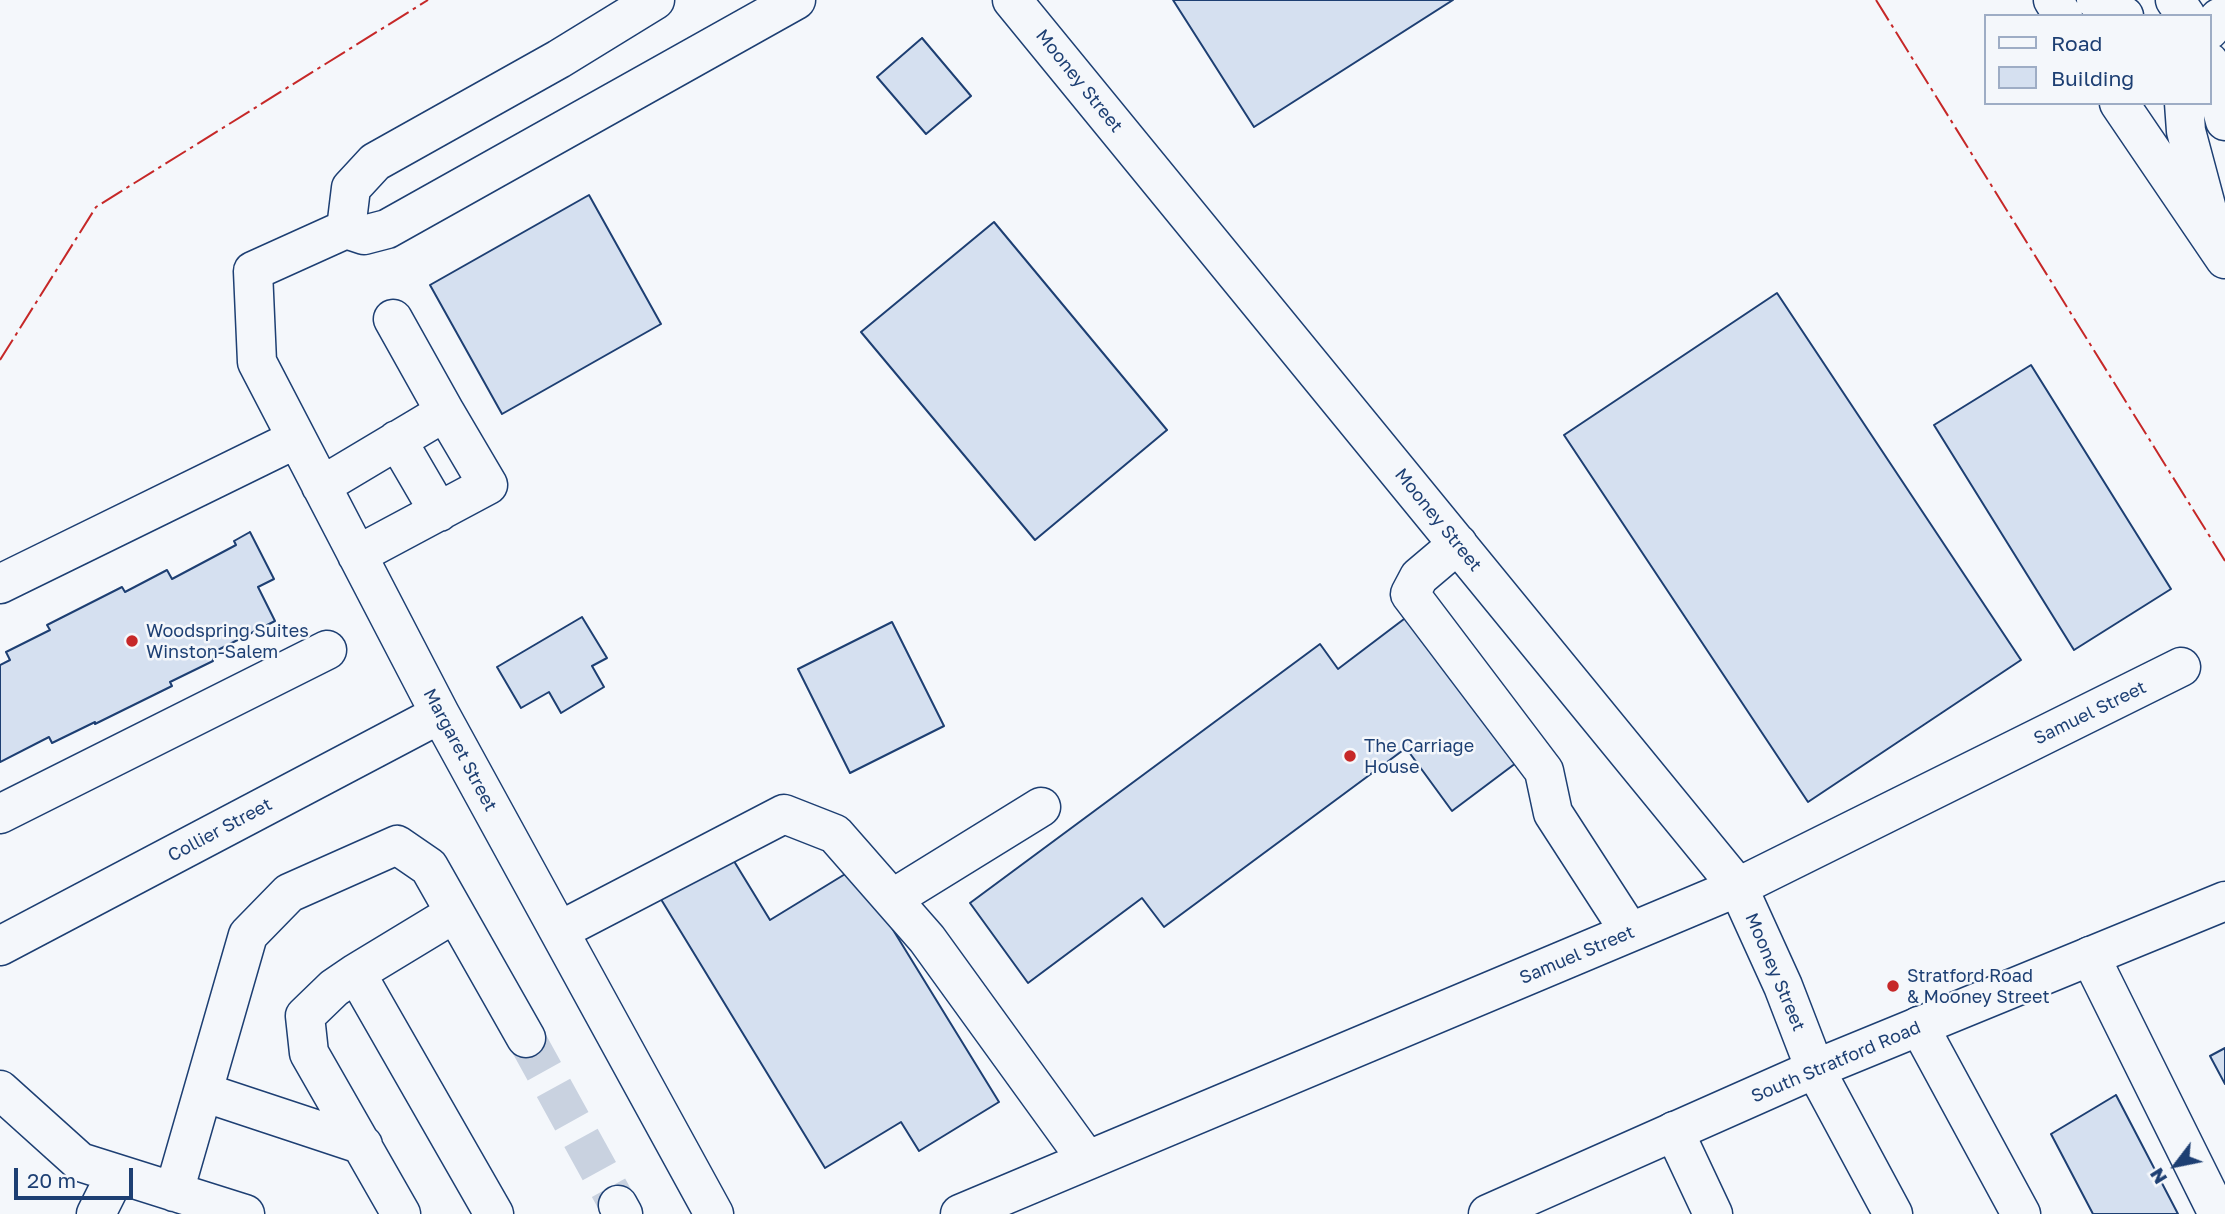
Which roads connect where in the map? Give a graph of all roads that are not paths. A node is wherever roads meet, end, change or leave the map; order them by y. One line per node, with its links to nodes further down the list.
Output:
1 (656, 0): 12 (street)
2 (796, 0): 12 (street)
3 (1012, 0): 21 (street, Mooney Street)
4 (2096, 0): 5 (street)
5 (2120, 14)
6 (2225, 15): 7 (street)
7 (2211, 28)
8 (2211, 69): 11 (street)
9 (2120, 105): 14 (street)
10 (2183, 105): 13 (street)
11 (2225, 121)
12 (346, 229): 17 (street, Margaret Street)
13 (2225, 251)
14 (2225, 259)
15 (393, 319): 16 (street)
16 (445, 412): 18 (street); 20 (street)
17 (296, 439): 19 (street, Margaret Street); 23 (street)
18 (397, 440): 19 (street); 20 (street)
19 (321, 486): 22 (street, Margaret Street)
20 (439, 512): 22 (street)
21 (1458, 544): 29 (street, Mooney Street); 34 (street)
22 (358, 555): 26 (street, Margaret Street)
23 (0, 584)
24 (327, 650): 28 (street)
25 (2182, 667): 29 (street, Samuel Street)
26 (440, 714): 33 (street, Margaret Street); 35 (street, Collier Street)
27 (1041, 807): 30 (street)
28 (0, 814)
29 (1738, 887): 34 (street, Samuel Street); 40 (street, Mooney Street)
30 (892, 899): 33 (street); 45 (street)
31 (2225, 901): 36 (street, South Stratford Road)
32 (455, 913): 37 (street); 39 (street); 42 (street)
33 (559, 931): 52 (street, Margaret Street)
34 (1630, 932): 45 (street, Samuel Street)
35 (0, 946)
36 (2090, 956): 38 (street, South Stratford Road); 58 (street)
37 (356, 973): 44 (street); 51 (street)
38 (1919, 1026): 40 (street, South Stratford Road); 57 (street)
39 (526, 1038)
40 (1815, 1069): 43 (street, South Stratford Road); 56 (street, Mooney Street)
41 (0, 1090): 46 (street)
42 (203, 1092): 44 (street); 47 (street)
43 (1674, 1131): 54 (street, South Stratford Road); 55 (street)
44 (363, 1145): 50 (street)
45 (1087, 1160): 53 (street, Samuel Street)
46 (116, 1174): 47 (street); 48 (street)
47 (174, 1192): 49 (street)
48 (96, 1214)
49 (245, 1214)
50 (401, 1214)
51 (494, 1214)
52 (714, 1214)
53 (960, 1214)
54 (1488, 1214)
55 (1713, 1214)
56 (1893, 1214)
57 (2021, 1214)
58 (2218, 1214)

